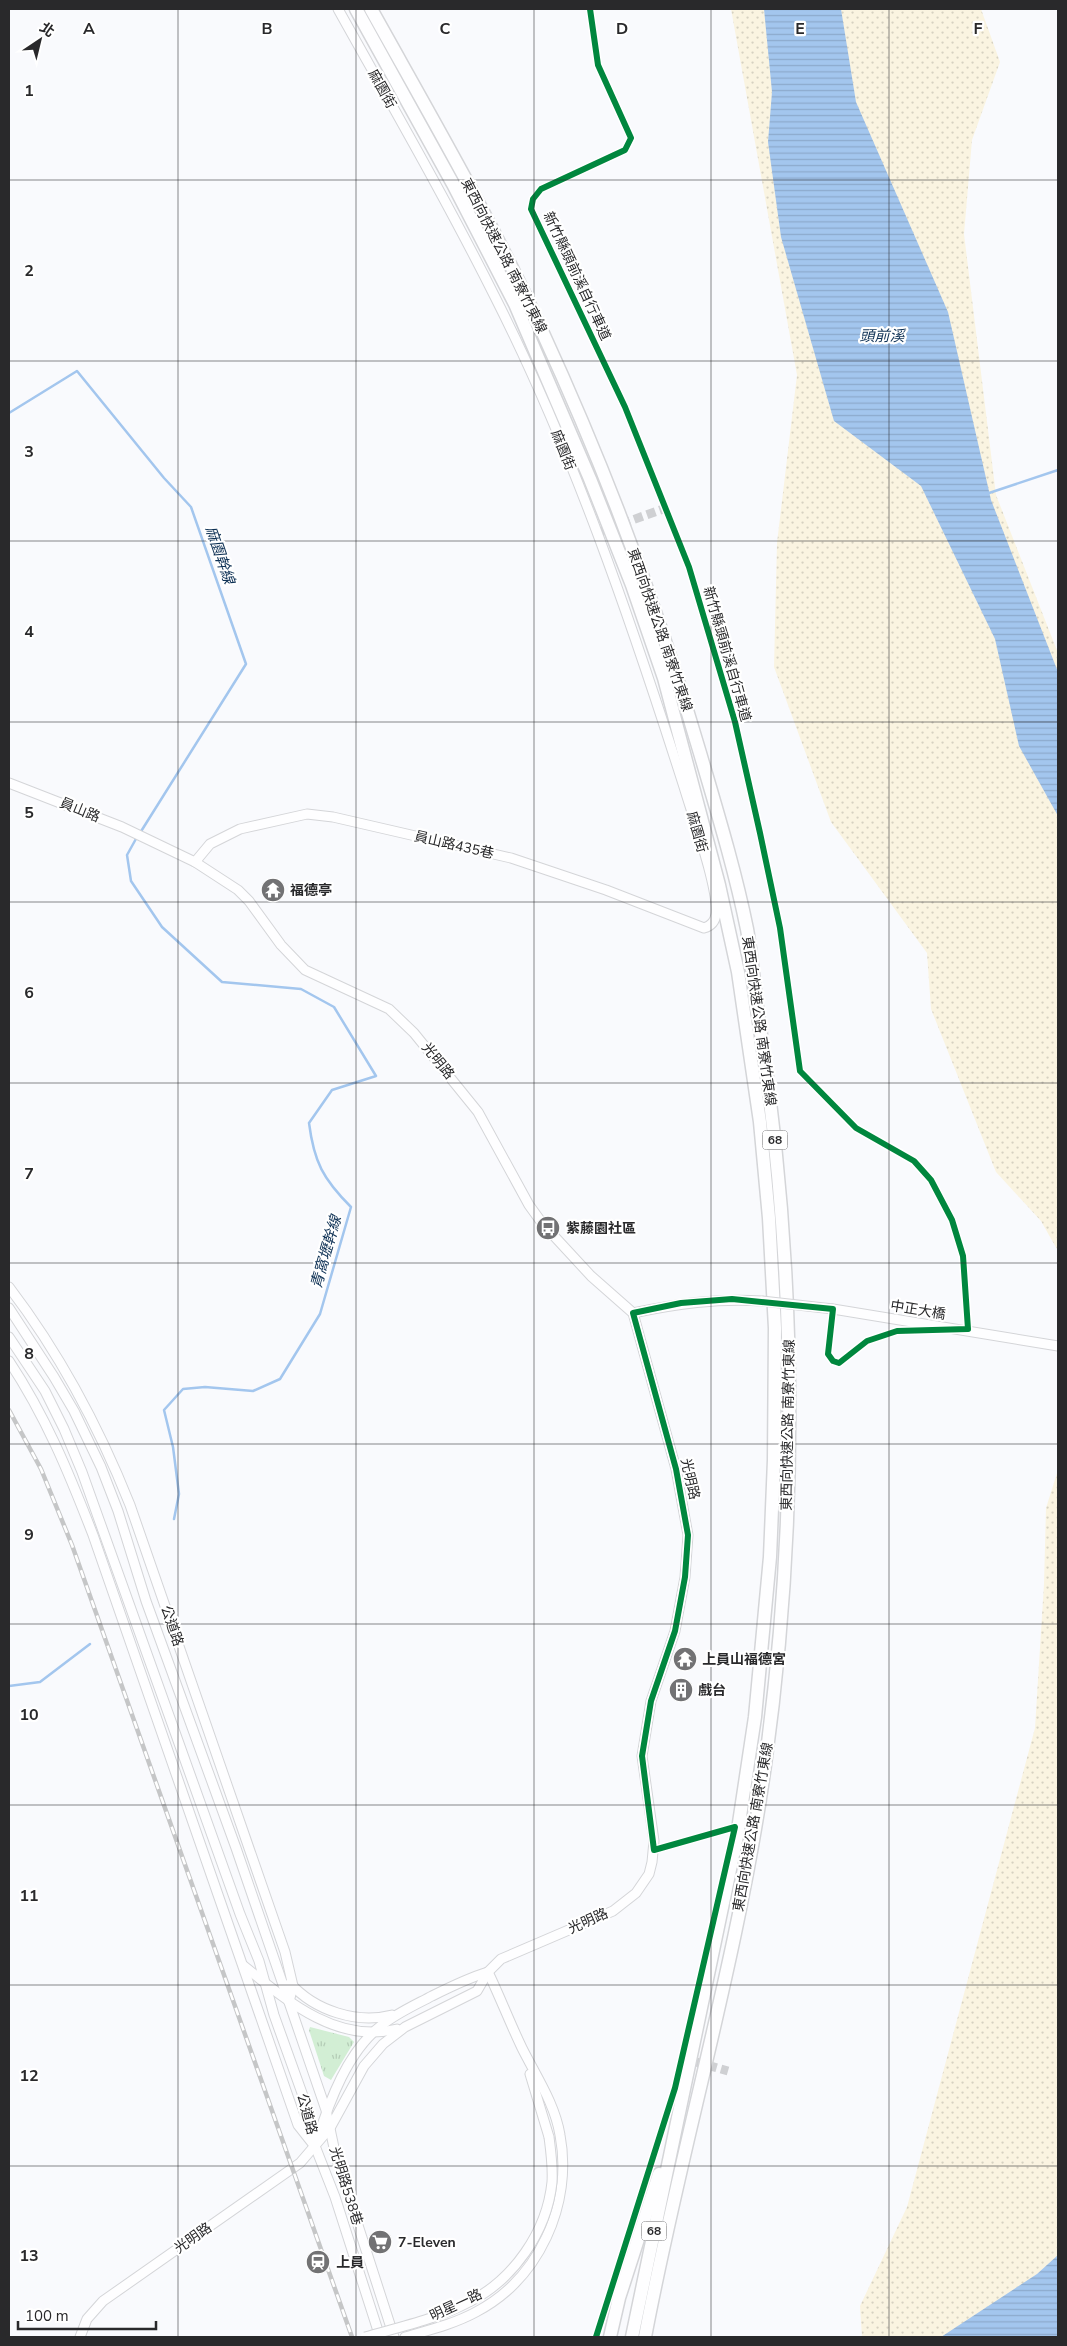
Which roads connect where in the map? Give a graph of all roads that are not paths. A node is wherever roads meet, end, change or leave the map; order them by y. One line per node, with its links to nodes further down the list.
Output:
1 (338, 9): 6 (street, 麻園街)
2 (356, 9): 29 (highway, 東西向快速公路 南寮竹東線 / 68)
3 (371, 9): 38 (highway, 東西向快速公路 南寮竹東線 / 68)
4 (9, 783): 5 (street, 員山路)
5 (195, 862): 6 (street, 員山路435巷); 9 (street, 光明路)
6 (714, 921)
7 (9, 1287): 13 (street, 公道路)
8 (9, 1308): 14 (street, 公道路)
9 (633, 1313): 11 (street, 中正大橋, bridge); 19 (street, 光明路)
10 (9, 1337): 20 (street, 公道路)
11 (1058, 1346)
12 (9, 1361): 18 (street, 公道路)
13 (66, 1371): 14 (street); 15 (street, 公道路)
14 (54, 1377): 16 (street, 公道路)
15 (258, 1870): 16 (street); 21 (street, 公道路)
16 (244, 1874): 17 (street, 公道路)
17 (272, 1957): 21 (street, 公道路); 22 (street, 公道路)
18 (244, 1966): 20 (street); 30 (street, 公道路)
19 (488, 1972): 23 (street, 光明路); 24 (street, 光明路); 26 (street, 明星一路)
20 (264, 1983): 22 (street); 30 (street, 公道路)
21 (293, 1986): 22 (street, 公道路); 23 (street, 公道路)
22 (289, 2002): 25 (street); 27 (street, 公道路)
23 (406, 2010): 25 (street, 光明路)
24 (406, 2027): 25 (street); 28 (street, 光明路)
25 (372, 2033): 27 (street, 光明路)
26 (521, 2045): 32 (street, 明星一路, bridge); 35 (street, 明星一路)
27 (326, 2110): 28 (street, 公道路); 30 (street, 光明路)
28 (329, 2124): 30 (street, 光明路); 34 (street, 光明路538巷)
29 (676, 2124): 36 (highway); 37 (highway, 東西向快速公路 南寮竹東線 / 68)
30 (315, 2146): 31 (street, 光明路); 33 (street, 光明路538巷)
31 (80, 2337)
32 (365, 2337)
33 (380, 2337)
34 (394, 2337)
35 (405, 2337)
36 (610, 2337)
37 (632, 2337)
38 (645, 2337)

